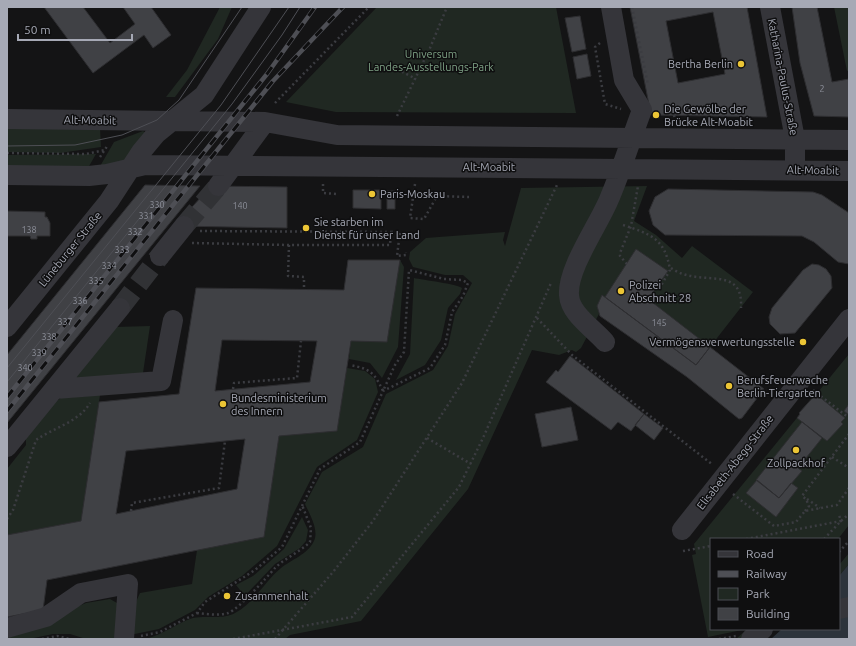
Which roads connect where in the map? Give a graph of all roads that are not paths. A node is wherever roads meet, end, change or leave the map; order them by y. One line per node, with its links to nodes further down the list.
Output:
1 (261, 7): 5 (street)
2 (611, 7): 21 (street)
3 (770, 7): 7 (street, Katharina-Paulus-Straße)
4 (7, 119): 5 (street, Alt-Moabit)
5 (173, 121): 6 (street, Alt-Moabit); 10 (street)
6 (265, 122): 7 (street, Alt-Moabit); 9 (street)
7 (795, 139): 8 (street, Alt-Moabit); 11 (street, Katharina-Paulus-Straße)
8 (849, 140)
9 (233, 166): 10 (street, Alt-Moabit); 11 (street, Alt-Moabit); 14 (street)
10 (130, 169): 13 (street, Alt-Moabit); 20 (street, Lüneburger Straße)
11 (795, 170): 12 (street, Alt-Moabit)
12 (849, 171)
13 (7, 175)
14 (218, 186)
15 (188, 229): 16 (street)
16 (160, 256)
17 (120, 308): 22 (street)
18 (849, 319): 24 (street, Elisabeth-Abegg-Straße)
19 (173, 320): 22 (street)
20 (7, 327)
21 (605, 342)
22 (55, 388): 23 (street)
23 (7, 447)
24 (682, 530)
25 (7, 628): 27 (street)
26 (762, 630): 28 (street)
27 (129, 638)
28 (751, 639)

